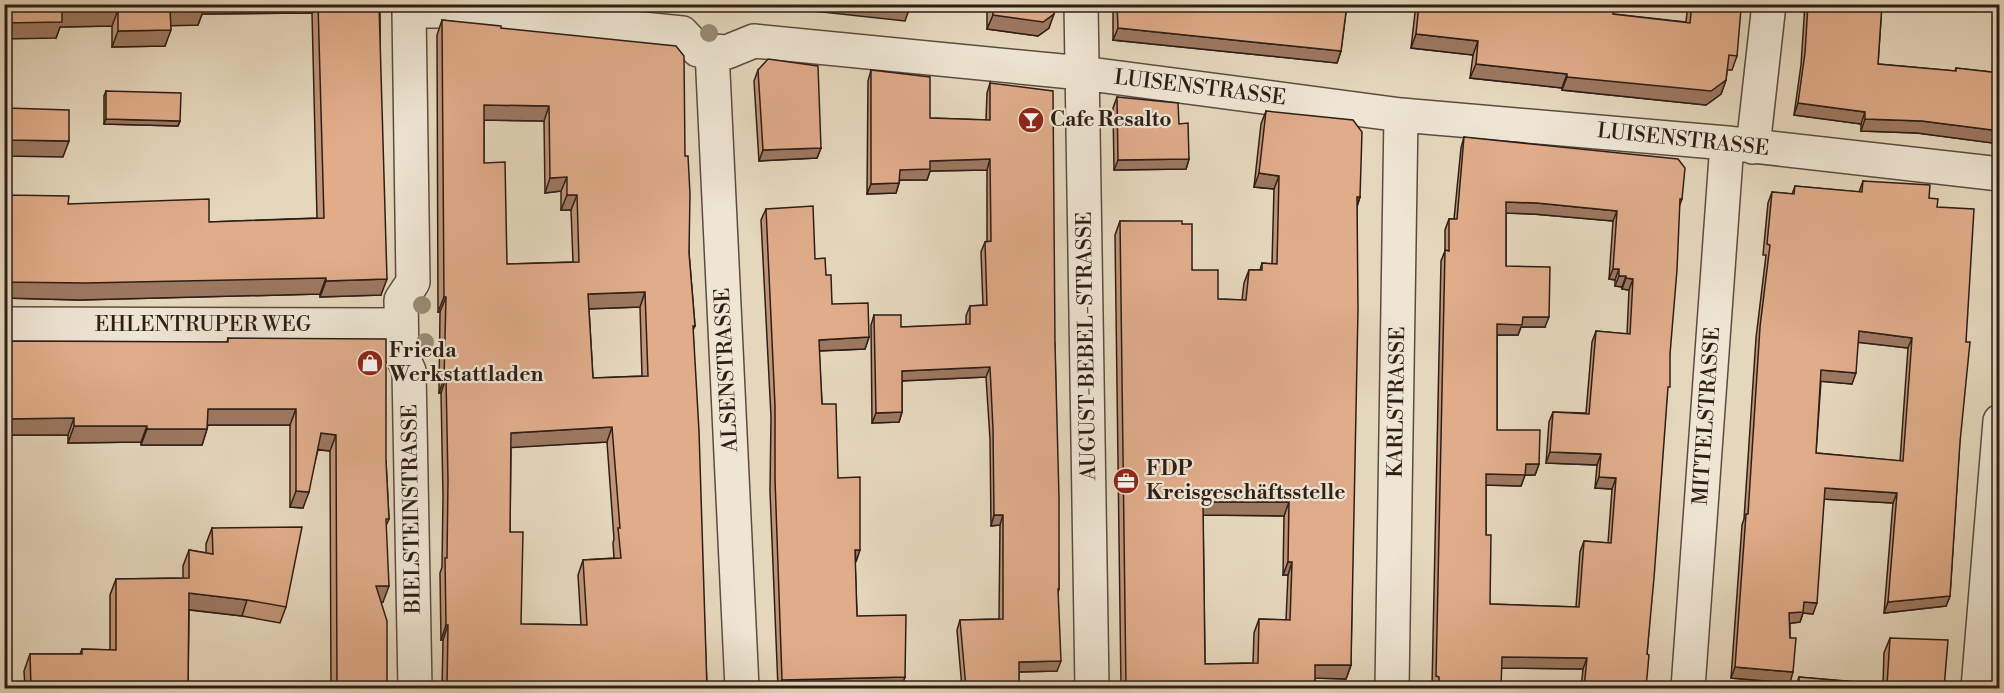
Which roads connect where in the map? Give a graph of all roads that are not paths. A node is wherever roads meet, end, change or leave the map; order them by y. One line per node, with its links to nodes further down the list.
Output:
1 (1082, 4): 5 (street, AUGUST-BEBEL-STRASSE)
2 (1769, 4): 7 (street, MITTELSTRASSE)
3 (465, 8): 4 (street); 10 (street, BIELSTEINSTRASSE)
4 (712, 51): 5 (street, LUISENSTRASSE); 13 (street, ALSENSTRASSE)
5 (1082, 73): 6 (street, LUISENSTRASSE); 14 (street, AUGUST-BEBEL-STRASSE)
6 (1401, 115): 7 (street, LUISENSTRASSE); 15 (street, KARLSTRASSE)
7 (1740, 145): 8 (street, LUISENSTRASSE); 16 (street, MITTELSTRASSE)
8 (2000, 174)
9 (4, 324): 10 (street, EHLENTRUPER WEG)
10 (401, 325): 12 (street, BIELSTEINSTRASSE)
11 (2000, 421): 17 (street)
12 (415, 688)
13 (742, 688)
14 (1092, 688)
15 (1392, 688)
16 (1688, 688)
17 (1978, 688)

